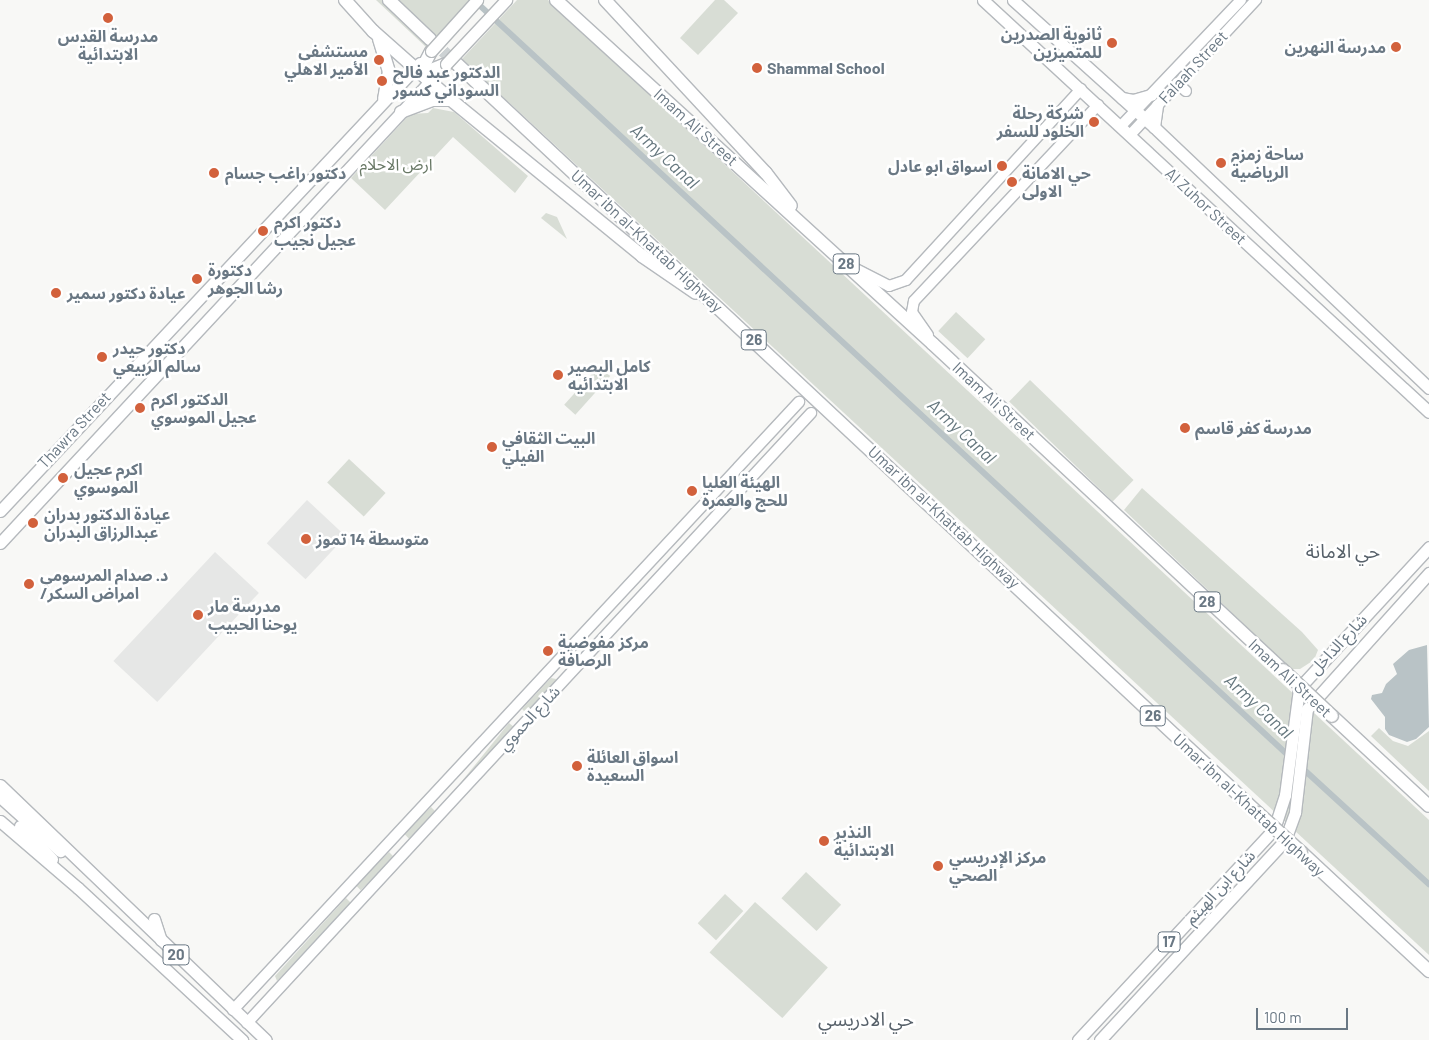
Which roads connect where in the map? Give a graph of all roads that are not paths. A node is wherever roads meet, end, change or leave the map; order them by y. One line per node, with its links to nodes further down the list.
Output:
1 (345, 0): 11 (highway)
2 (389, 0): 12 (highway)
3 (477, 0): 12 (main road, bridge)
4 (506, 0): 13 (main road, bridge)
5 (556, 0): 28 (highway, Imam Ali Street / 28)
6 (605, 0): 28 (highway)
7 (983, 0): 16 (main road, Al Zuhor Street)
8 (1014, 0): 18 (main road, Al Zuhor Street)
9 (1241, 0): 21 (street, Falaah Street)
10 (1256, 0): 15 (street, Falaah Street)
11 (373, 31): 14 (highway); 19 (highway)
12 (431, 45): 14 (highway)
13 (452, 64): 14 (highway); 30 (highway, Umar ibn al-Khattab Highway / 26)
14 (424, 73): 19 (main road, Thawra Street); 20 (highway); 23 (main road, Thawra Street)
15 (1177, 83): 17 (street); 21 (street, Falaah Street)
16 (1081, 89): 22 (main road, Al Zuhor Street); 29 (street)
17 (1186, 91)
18 (1120, 97): 21 (main road); 24 (main road, Al Zuhor Street)
19 (384, 99): 36 (main road, Thawra Street)
20 (451, 100): 23 (highway); 30 (highway)
21 (1154, 100): 24 (street, Falaah Street); 26 (main road)
22 (1098, 105): 25 (main road, Al Zuhor Street); 31 (street)
23 (401, 112): 37 (main road, Thawra Street)
24 (1140, 115): 25 (street, Falaah Street); 26 (main road, Al Zuhor Street); 27 (street, Falaah Street)
25 (1121, 126): 27 (main road, Al Zuhor Street)
26 (1154, 127): 32 (main road, Al Zuhor Street)
27 (1130, 135): 34 (main road, Al Zuhor Street)
28 (807, 228): 29 (highway, Imam Ali Street / 28)
29 (846, 265): 31 (highway, Imam Ali Street / 28)
30 (716, 305): 57 (highway, Umar ibn al-Khattab Highway / 26, bridge)
31 (933, 344): 45 (highway, Imam Ali Street / 28, bridge)
32 (1429, 388)
33 (799, 402): 41 (street, شارع الحموي)
34 (1429, 412)
35 (811, 413): 42 (street, شارع الحموي)
36 (3, 508): 37 (main road)
37 (22, 520): 38 (main road, Thawra Street)
38 (0, 543)
39 (1429, 547): 49 (main road, شارع الداخل / 17, bridge)
40 (1429, 573): 50 (main road, شارع الداخل / 17, bridge)
41 (554, 665): 42 (street); 58 (street, شارع الحموي)
42 (567, 677): 59 (street, شارع الحموي)
43 (0, 785): 51 (main road, 20)
44 (0, 798): 48 (main road, 20)
45 (1429, 806)
46 (0, 808): 48 (main road, 20)
47 (0, 821): 52 (main road, 20)
48 (31, 831): 51 (main road, 20); 52 (main road, 20)
49 (1260, 844): 53 (main road, شارع ابن الهيثم / 17)
50 (1270, 856): 54 (main road, شارع ابن الهيثم / 17)
51 (85, 870): 56 (main road, 20)
52 (78, 888): 62 (main road, 20)
53 (1202, 906): 54 (main road); 64 (main road, شارع ابن الهيثم / 17)
54 (1214, 917): 65 (main road, شارع ابن الهيثم / 17)
55 (154, 919): 56 (main road)
56 (162, 941): 60 (main road, 20)
57 (1429, 971)
58 (264, 977): 59 (street); 60 (street, شارع الحموي)
59 (278, 990): 61 (street, شارع الحموي)
60 (233, 1010): 61 (main road, 20)
61 (247, 1023): 63 (main road, 20)
62 (242, 1040)
63 (266, 1040)
64 (1078, 1040)
65 (1100, 1040)

